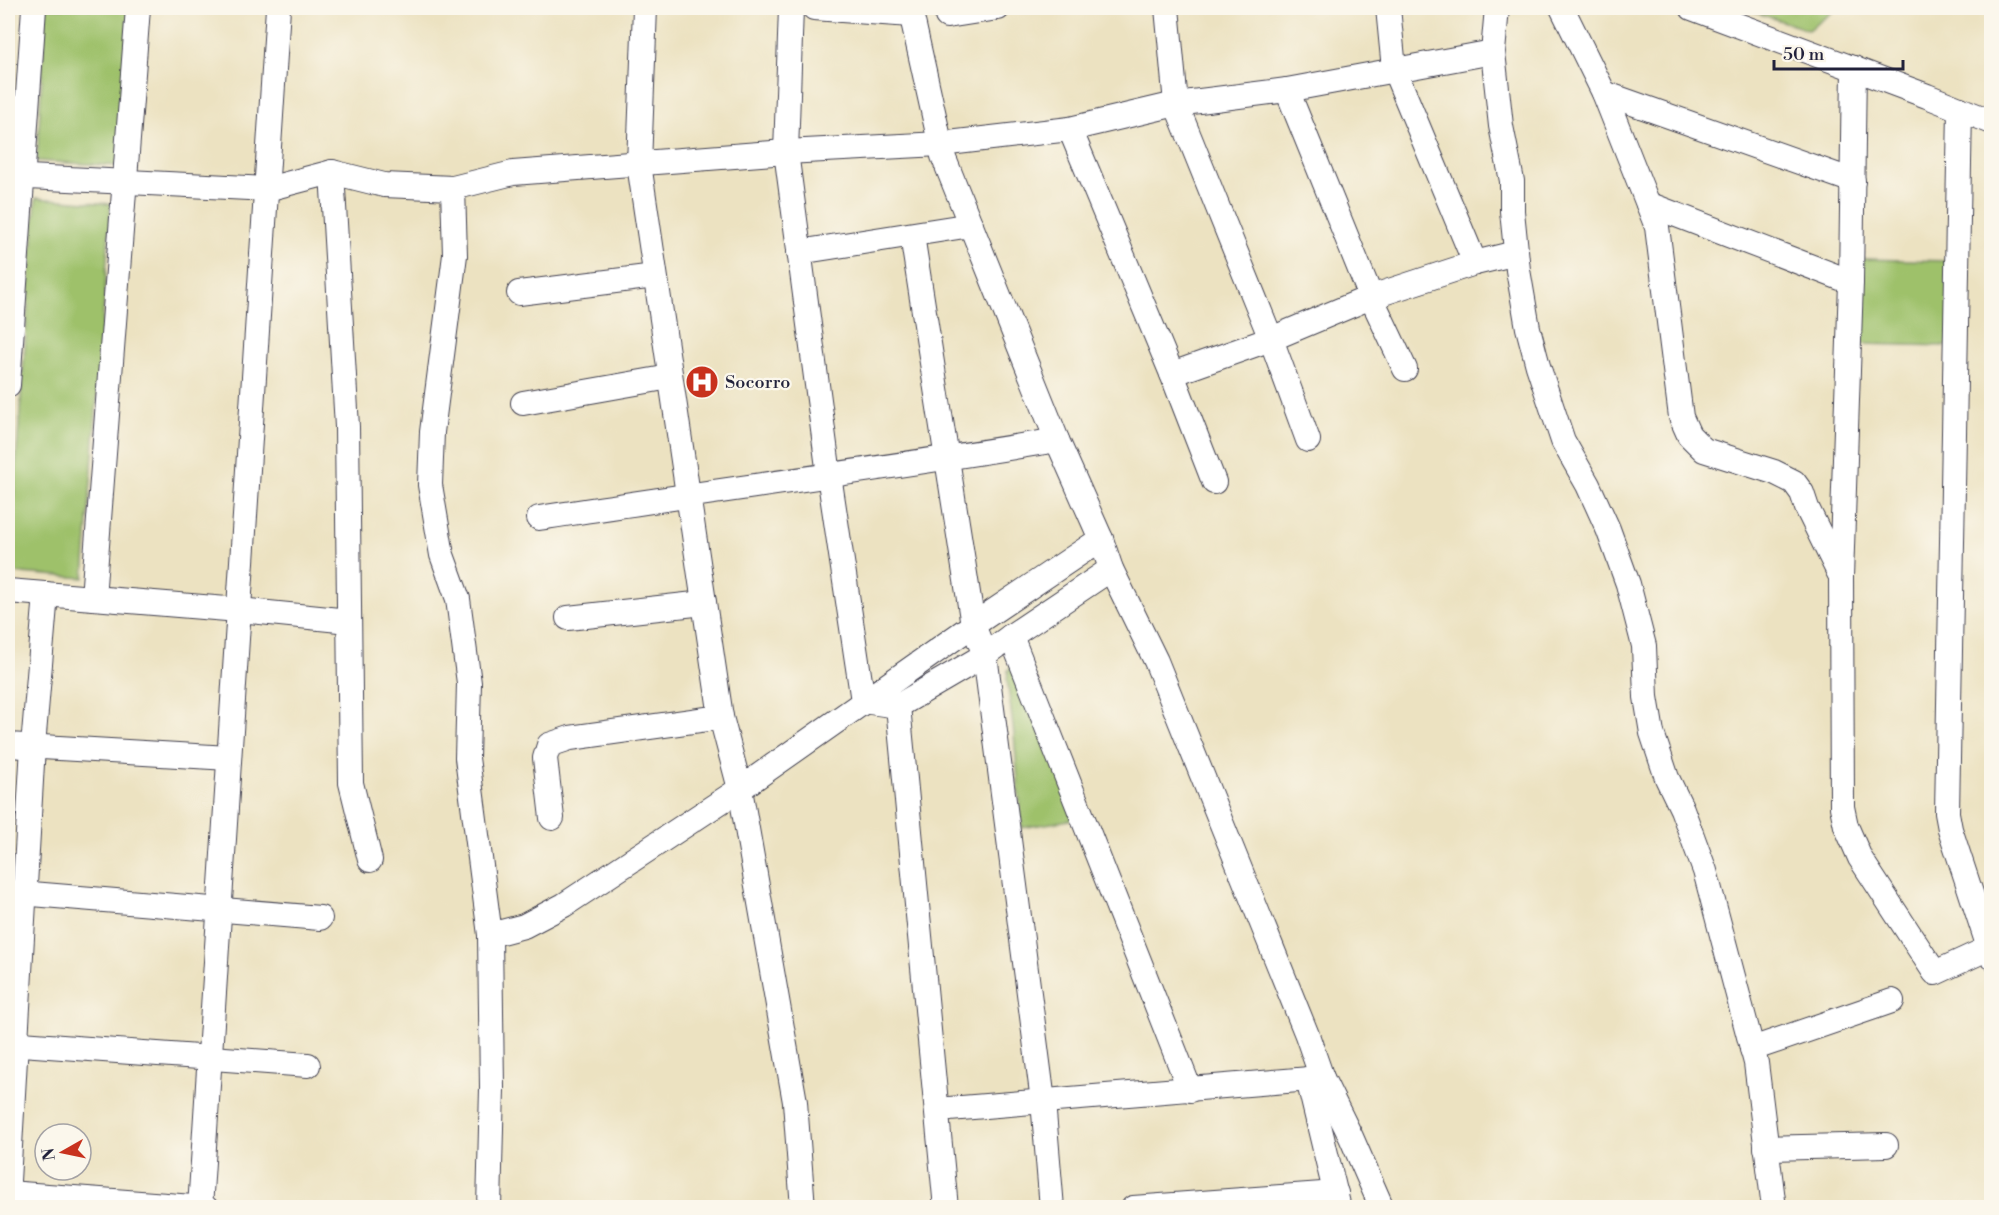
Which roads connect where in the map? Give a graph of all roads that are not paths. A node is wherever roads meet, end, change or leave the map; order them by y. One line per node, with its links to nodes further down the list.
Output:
1 (34, 8): 28 (street)
2 (138, 8): 30 (street)
3 (279, 8): 32 (street)
4 (645, 8): 26 (street)
5 (791, 8): 25 (street)
6 (814, 8): 13 (street)
7 (998, 8): 14 (street)
8 (1167, 8): 20 (street)
9 (1388, 8): 17 (street)
10 (1497, 8): 15 (street)
11 (1562, 8): 19 (street)
12 (1692, 8): 16 (street)
13 (911, 11): 24 (street)
14 (946, 16)
15 (1493, 52): 17 (street); 37 (street)
16 (1854, 68): 21 (street); 29 (street)
17 (1394, 69): 18 (street); 38 (street)
18 (1287, 90): 20 (street); 42 (street)
19 (1604, 93): 29 (street); 33 (street)
20 (1176, 104): 23 (street); 43 (street)
21 (1960, 109): 22 (street); 82 (street)
22 (1992, 122)
23 (1070, 129): 24 (street); 45 (street)
24 (940, 144): 25 (street); 34 (street)
25 (786, 152): 26 (street); 36 (street)
26 (639, 164): 31 (street); 39 (street)
27 (332, 172): 31 (street); 32 (street); 65 (street)
28 (15, 176): 30 (street); 47 (street)
29 (1852, 181): 40 (street)
30 (125, 182): 32 (street); 61 (street)
31 (453, 188): 81 (street)
32 (267, 189): 63 (street)
33 (1648, 204): 40 (street); 58 (street)
34 (971, 225): 35 (street); 49 (street)
35 (912, 235): 36 (street); 51 (street)
36 (799, 252): 52 (street)
37 (1516, 253): 38 (street); 85 (street)
38 (1475, 263): 42 (street)
39 (655, 276): 41 (street); 46 (street)
40 (1851, 282): 58 (street)
41 (519, 293)
42 (1371, 297): 43 (street); 44 (street)
43 (1271, 339): 45 (street); 50 (street)
44 (1405, 369)
45 (1172, 374): 53 (street)
46 (670, 377): 48 (street); 54 (street)
47 (8, 385)
48 (523, 403)
49 (1057, 440): 51 (street); 56 (street)
50 (1308, 440)
51 (947, 459): 52 (street); 66 (street)
52 (829, 475): 54 (street); 69 (street)
53 (1214, 482)
54 (688, 494): 55 (street); 62 (street)
55 (539, 518)
56 (1101, 539): 57 (street); 66 (street)
57 (1112, 568): 67 (street); 88 (street)
58 (1841, 577): 82 (street)
59 (8, 591): 60 (street)
60 (46, 594): 61 (street); 73 (street)
61 (93, 598): 63 (street)
62 (704, 603): 64 (street); 71 (street)
63 (239, 610): 65 (street); 74 (street)
64 (568, 618)
65 (349, 621): 77 (street)
66 (973, 625): 68 (street); 69 (street)
67 (1011, 636): 68 (street); 89 (street)
68 (985, 656): 70 (street); 90 (street)
69 (863, 701): 70 (street); 75 (street)
70 (898, 706): 91 (street)
71 (721, 717): 75 (street); 76 (street)
72 (8, 745): 73 (street)
73 (33, 746): 74 (street); 78 (street)
74 (230, 758): 79 (street)
75 (740, 789): 81 (street); 100 (street)
76 (552, 818)
77 (370, 860)
78 (16, 892): 79 (street); 84 (street)
79 (219, 909): 80 (street); 86 (street)
80 (320, 918)
81 (490, 935): 99 (street)
82 (1990, 953)
83 (1892, 1001): 85 (street)
84 (12, 1044): 86 (street); 94 (street)
85 (1752, 1049): 93 (street)
86 (210, 1058): 87 (street); 97 (street)
87 (308, 1065)
88 (1315, 1079): 89 (street); 96 (street); 104 (street)
89 (1190, 1090): 90 (street)
90 (1043, 1101): 91 (street); 102 (street)
91 (937, 1110): 101 (street)
92 (1886, 1144): 93 (street)
93 (1766, 1148): 105 (street)
94 (8, 1181)
95 (8, 1193): 97 (street)
96 (1337, 1200): 103 (street)
97 (200, 1207): 98 (street)
98 (206, 1208)
99 (489, 1208)
100 (803, 1208)
101 (946, 1208)
102 (1052, 1208)
103 (1133, 1208)
104 (1382, 1208)
105 (1774, 1208)

